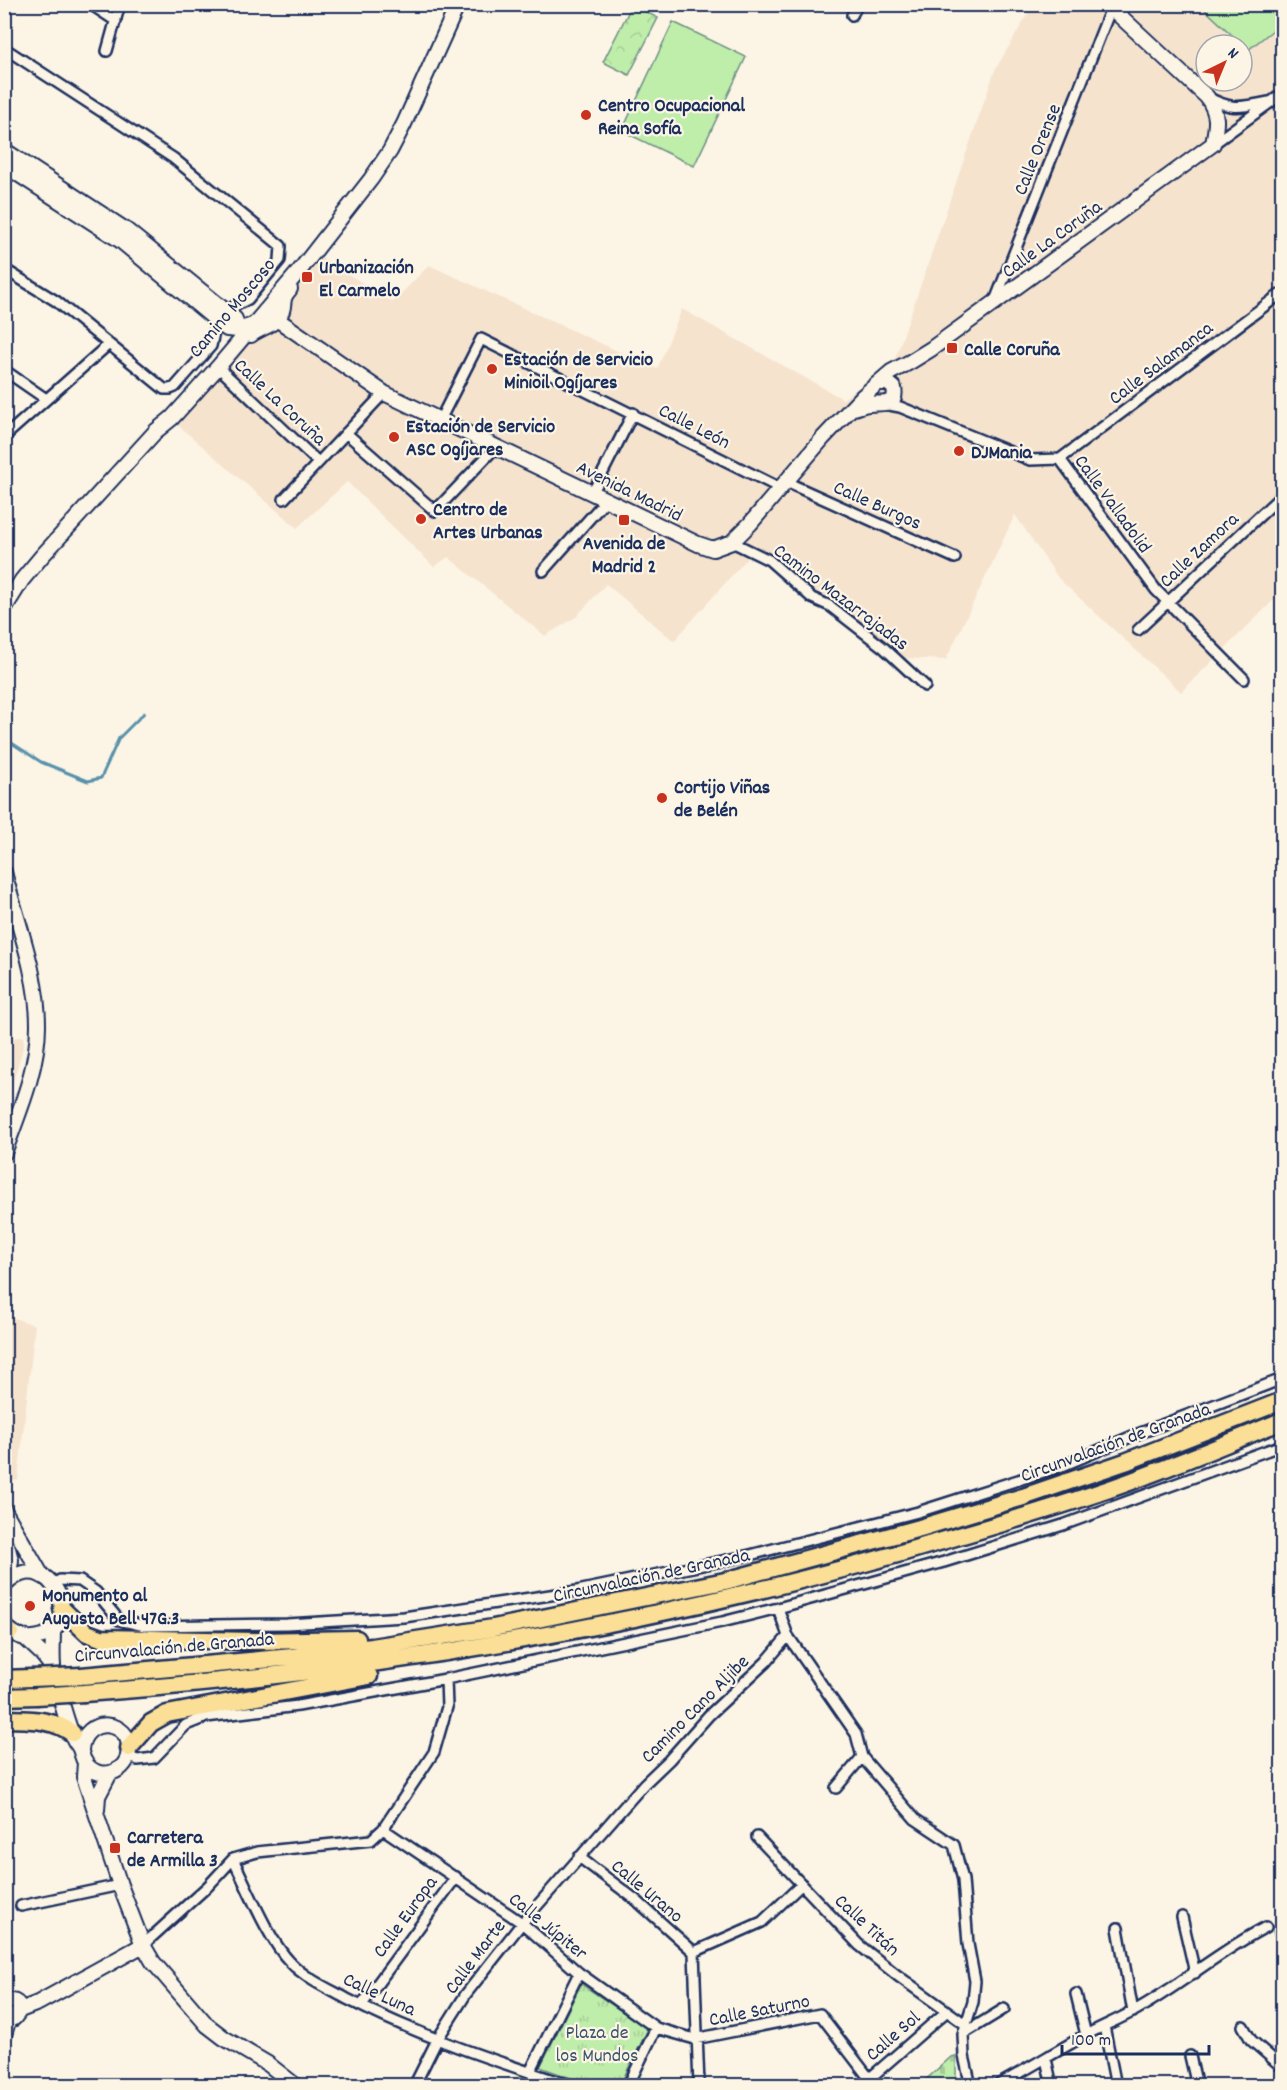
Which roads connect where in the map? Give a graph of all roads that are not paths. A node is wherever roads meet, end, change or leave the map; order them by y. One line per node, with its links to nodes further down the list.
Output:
1 (90, 4): 7 (street)
2 (120, 4): 7 (street)
3 (458, 4): 17 (street, Camino Moscoso)
4 (858, 4): 6 (street)
5 (1109, 6): 11 (street); 19 (street, Calle Orense)
6 (852, 15)
7 (116, 21): 9 (street)
8 (4, 48): 21 (street)
9 (107, 51)
10 (1282, 94): 12 (street, Calle La Coruña)
11 (1207, 97): 12 (street, Calle La Coruña); 13 (street)
12 (1271, 102): 13 (street, Calle La Coruña)
13 (1213, 144): 19 (street, Calle La Coruña)
14 (4, 150): 21 (street)
15 (4, 165): 21 (street)
16 (4, 268): 23 (street)
17 (294, 270): 20 (street, Camino Moscoso); 22 (street, Camino Moscoso)
18 (1282, 293): 41 (street, Calle Salamanca)
19 (994, 303): 24 (street, Calle La Coruña)
20 (270, 315): 22 (street, Camino Moscoso); 25 (street); 30 (street, Avenida Madrid)
21 (222, 317): 22 (street); 23 (street)
22 (246, 325): 25 (street, Camino Moscoso); 27 (street); 37 (street, Camino Moscoso)
23 (109, 344): 31 (street)
24 (910, 362): 28 (street, Calle La Coruña); 29 (street, Calle La Coruña)
25 (218, 367): 27 (street, Camino Moscoso); 42 (street, Calle La Coruña)
26 (4, 370): 31 (street)
27 (204, 382): 37 (street, Camino Moscoso)
28 (878, 384): 29 (street); 32 (street); 33 (street)
29 (894, 389): 32 (street); 35 (street, Calle Valladolid)
30 (384, 393): 36 (street, Avenida Madrid); 38 (street)
31 (46, 399): 39 (street)
32 (883, 404): 33 (street); 35 (street, Calle Valladolid)
33 (852, 408): 43 (street)
34 (633, 413): 36 (street, Calle León); 43 (street, Calle León); 44 (street)
35 (917, 414): 41 (street, Calle Valladolid)
36 (440, 420): 40 (street, Avenida Madrid)
37 (156, 430): 52 (street, Camino Moscoso)
38 (346, 433): 40 (street); 42 (street)
39 (4, 436)
40 (496, 447): 44 (street, Avenida Madrid)
41 (1060, 459): 51 (street, Calle Valladolid)
42 (318, 462): 46 (street)
43 (783, 485): 48 (street); 49 (street, Calle Burgos)
44 (592, 494): 47 (street, Avenida Madrid)
45 (1282, 495): 51 (street, Calle Zamora)
46 (284, 499)
47 (606, 500): 48 (street, Avenida Madrid); 50 (street)
48 (732, 542): 55 (street, Camino Mazarrajadas)
49 (955, 558)
50 (543, 571)
51 (1166, 602): 53 (street, Calle Zamora); 54 (street, Calle Valladolid)
52 (4, 609)
53 (1138, 630)
54 (1244, 679)
55 (925, 686)
56 (4, 872): 57 (street)
57 (4, 1153)
58 (1282, 1379): 64 (street)
59 (1282, 1401): 71 (highway, Circunvalación de Granada)
60 (1282, 1421): 72 (highway, Circunvalación de Granada)
61 (1282, 1445): 66 (street)
62 (4, 1510): 64 (street)
63 (4, 1533): 65 (street)
64 (48, 1580): 65 (street); 67 (street)
65 (6, 1584)
66 (778, 1608): 70 (street); 75 (street)
67 (62, 1609): 68 (street); 71 (highway)
68 (53, 1629): 69 (street); 73 (street)
69 (9, 1632): 73 (street)
70 (788, 1636): 83 (street); 86 (street, Camino Cano Aljibe)
71 (403, 1642): 74 (highway, Circunvalación de Granada, bridge)
72 (459, 1652): 76 (highway, Circunvalación de Granada, bridge); 81 (highway)
73 (53, 1668): 77 (street)
74 (4, 1679)
75 (446, 1679): 81 (street); 88 (street)
76 (4, 1697)
77 (65, 1710): 79 (street); 80 (street)
78 (4, 1719): 80 (highway)
79 (94, 1728): 81 (street); 82 (street)
80 (72, 1733): 82 (street)
81 (129, 1752): 84 (street)
82 (83, 1756): 84 (street); 87 (street)
83 (862, 1757): 85 (street); 111 (street)
84 (110, 1773): 87 (street)
85 (836, 1788)
86 (625, 1805): 90 (street, Calle Marte)
87 (97, 1813): 94 (street)
88 (383, 1829): 91 (street); 92 (street, Calle Júpiter)
89 (757, 1837): 93 (street, Calle Titán)
90 (579, 1857): 97 (street, Calle Marte); 101 (street, Calle Urano)
91 (233, 1859): 100 (street); 106 (street, Calle Luna)
92 (456, 1877): 97 (street, Calle Júpiter); 106 (street, Calle Europa)
93 (802, 1884): 101 (street); 108 (street, Calle Titán)
94 (120, 1885): 95 (street); 100 (street)
95 (21, 1906)
96 (1182, 1917): 103 (street)
97 (522, 1923): 102 (street, Calle Júpiter); 119 (street, Calle Marte)
98 (1266, 1927): 103 (street)
99 (1118, 1928): 109 (street)
100 (142, 1945): 110 (street); 125 (street)
101 (694, 1952): 118 (street)
102 (579, 1973): 114 (street, Calle Júpiter); 123 (street)
103 (1195, 1973): 109 (street)
104 (1076, 1994): 117 (street)
105 (5, 2003): 110 (street)
106 (361, 2006): 119 (street, Calle Luna)
107 (1004, 2009): 115 (street)
108 (947, 2011): 111 (street, Calle Titán); 124 (street, Calle Sol)
109 (1134, 2012): 112 (street)
110 (11, 2014): 116 (street)
111 (965, 2024): 115 (street)
112 (1104, 2026): 117 (street); 134 (street)
113 (1243, 2026): 122 (street)
114 (657, 2028): 118 (street, Calle Júpiter); 128 (street)
115 (963, 2034): 131 (street)
116 (4, 2035)
117 (1086, 2035): 121 (street)
118 (695, 2039): 124 (street, Calle Saturno); 129 (street)
119 (437, 2040): 123 (street, Calle Luna); 126 (street, Calle Marte)
120 (1190, 2056): 135 (street)
121 (1046, 2059): 132 (street); 133 (street)
122 (1282, 2067)
123 (530, 2072): 127 (street, Calle Luna)
124 (869, 2078): 130 (street, Calle Sol)
125 (296, 2085)
126 (414, 2085)
127 (572, 2085)
128 (628, 2085)
129 (699, 2085)
130 (861, 2085)
131 (971, 2085)
132 (996, 2085)
133 (1052, 2085)
134 (1116, 2085)
135 (1197, 2085)

